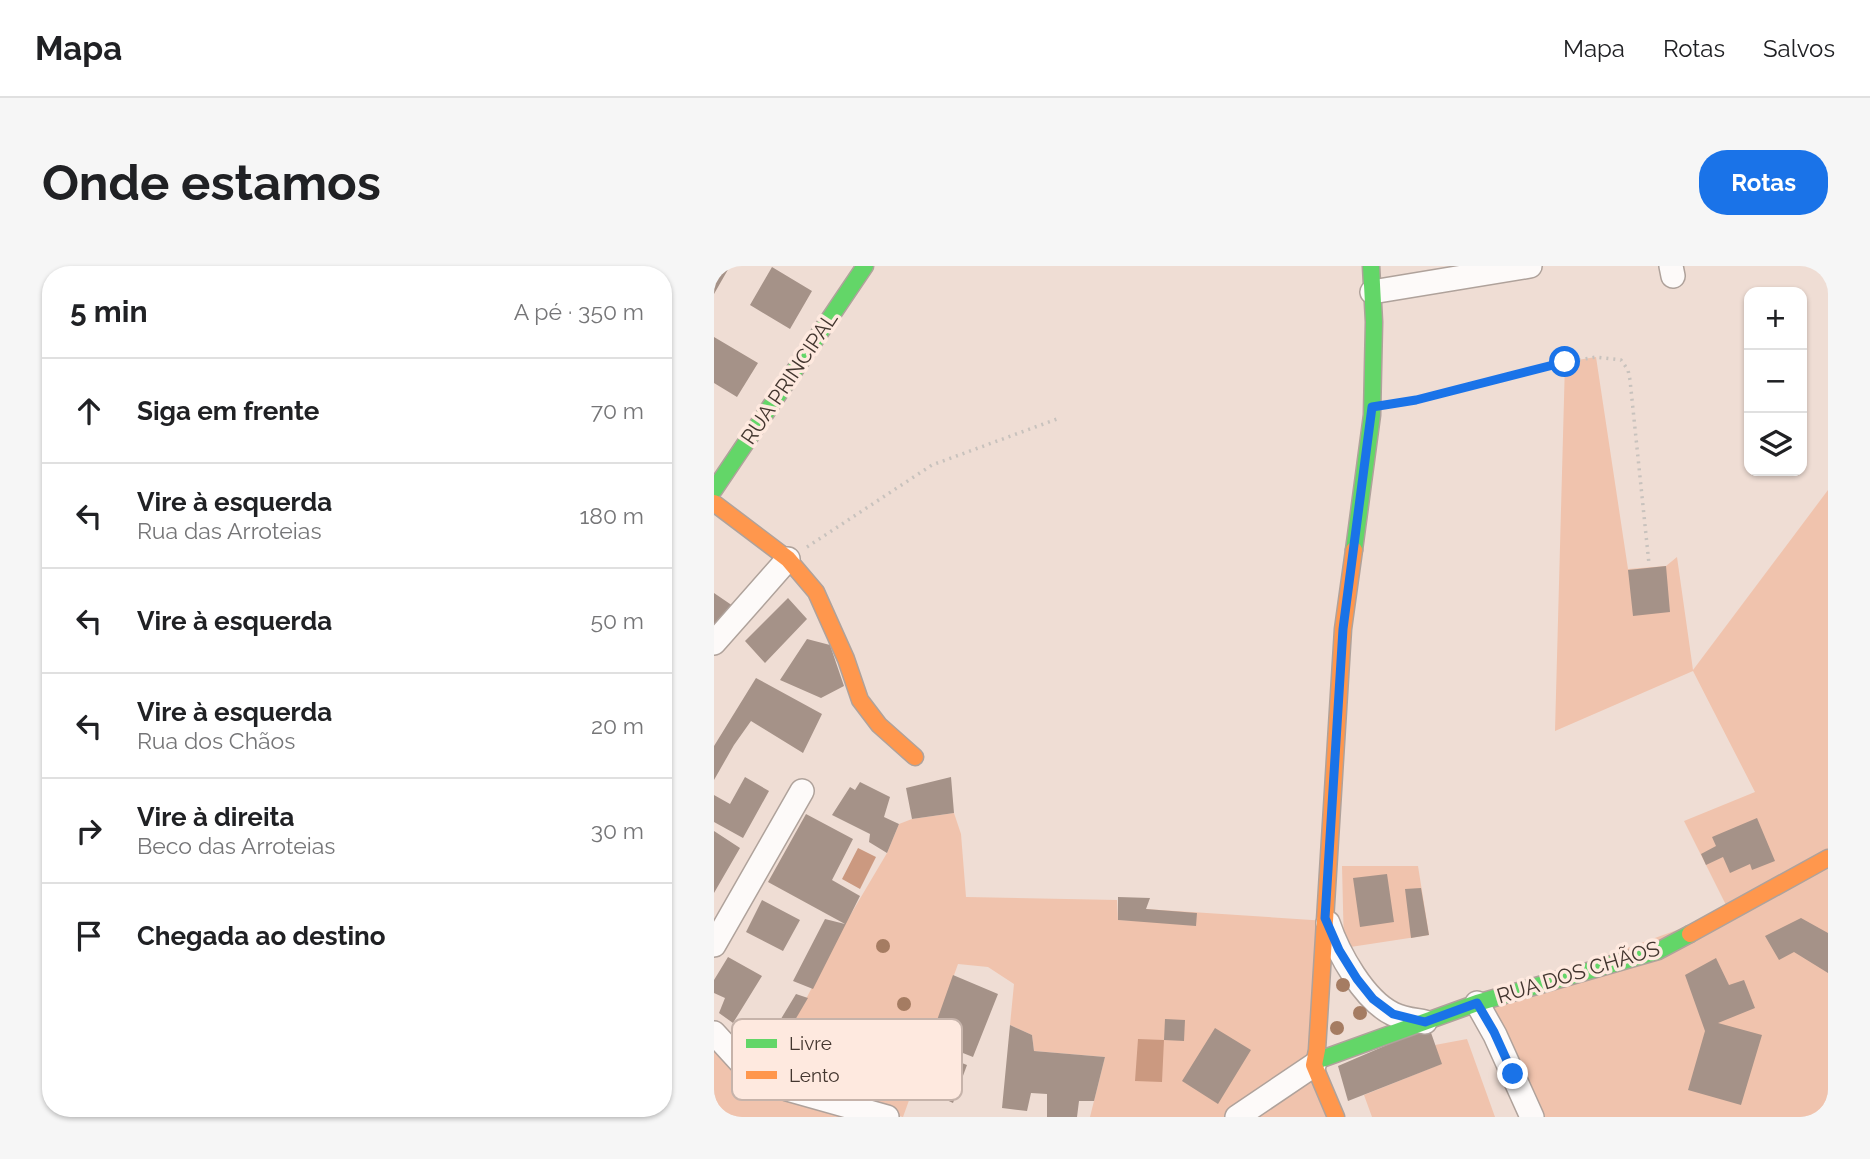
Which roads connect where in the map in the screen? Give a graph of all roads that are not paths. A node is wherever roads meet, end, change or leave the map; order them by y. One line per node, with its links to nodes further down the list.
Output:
1 (864, 266): 5 (street, RUA PRINCIPAL)
2 (1371, 266): 4 (street)
3 (1530, 266): 4 (street)
4 (1372, 292): 12 (street)
5 (714, 489)
6 (714, 503): 7 (street)
7 (788, 559): 8 (street); 9 (street)
8 (714, 643)
9 (915, 757)
10 (802, 791): 13 (street)
11 (1828, 858): 14 (street, RUA DOS CHÃOS)
12 (1325, 918): 15 (street); 18 (street)
13 (714, 945)
14 (1477, 1003): 15 (street, RUA DOS CHÃOS); 23 (street)
15 (1425, 1022): 18 (street, RUA DOS CHÃOS)
16 (714, 1033): 17 (street)
17 (732, 1053)
18 (1315, 1063): 21 (street, RUA DOS CHÃOS); 22 (street)
19 (826, 1100): 20 (street)
20 (887, 1117)
21 (1237, 1117)
22 (1336, 1117)
23 (1532, 1117)

